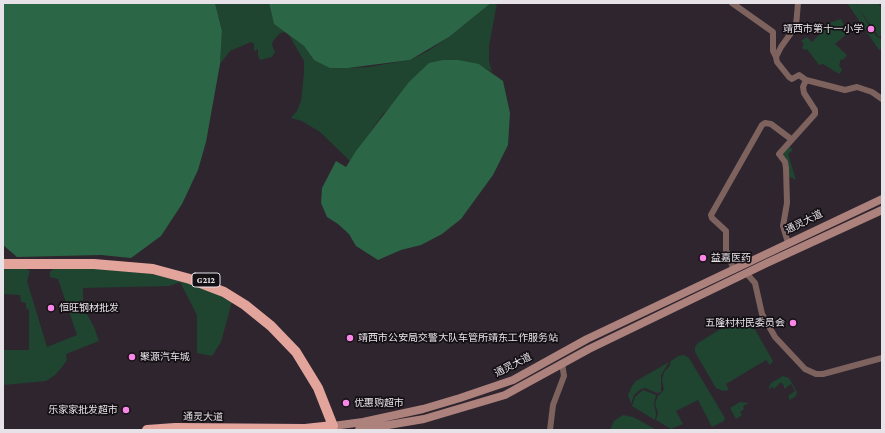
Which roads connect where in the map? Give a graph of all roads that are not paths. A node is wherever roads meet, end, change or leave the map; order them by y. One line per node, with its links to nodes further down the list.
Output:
1 (732, 3): 3 (street)
2 (798, 3): 3 (street)
3 (776, 57): 4 (street)
4 (806, 80): 5 (street); 6 (street)
5 (882, 99)
6 (791, 139): 9 (street); 12 (street)
7 (882, 199): 9 (main road, 通灵大道)
8 (882, 210): 13 (main road)
9 (788, 243): 12 (main road, 通灵大道)
10 (3, 259): 16 (highway, G212)
11 (3, 264): 16 (highway, G212)
12 (734, 270): 16 (main road, 通灵大道)
13 (747, 274): 14 (street); 15 (main road)
14 (882, 358)
15 (562, 363): 18 (main road); 19 (street)
16 (337, 428): 17 (highway, 通灵大道)
17 (146, 430)
18 (358, 430)
19 (550, 430)

